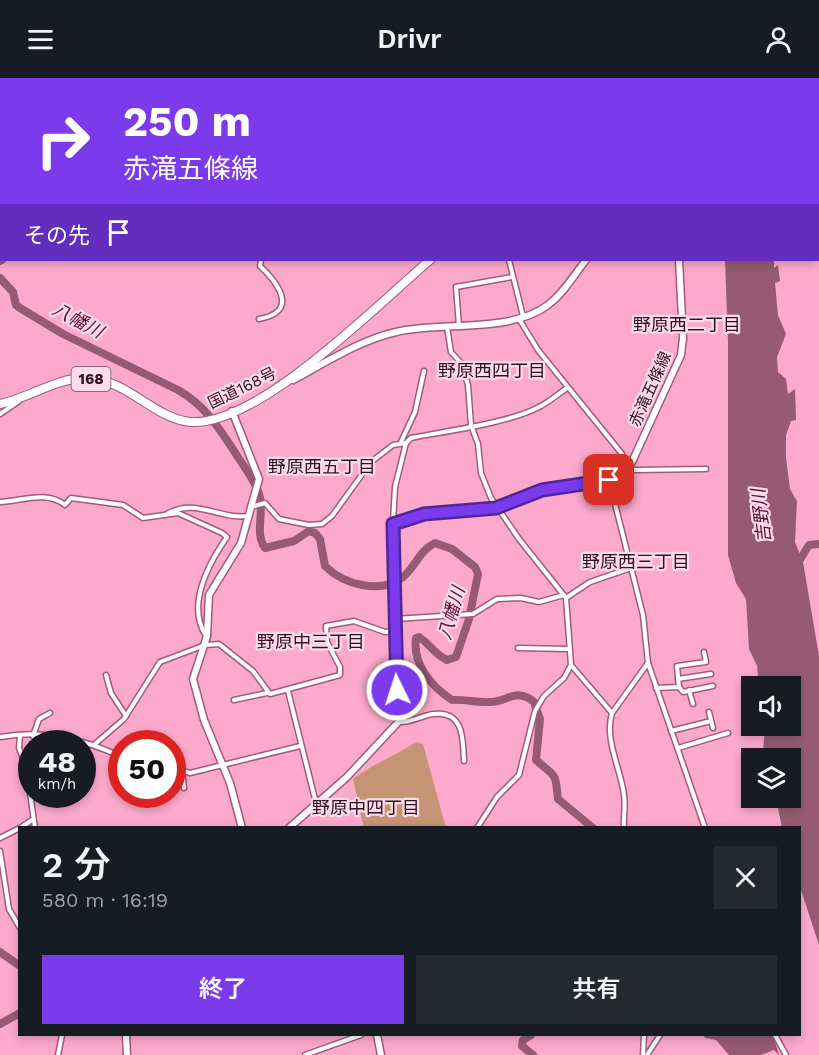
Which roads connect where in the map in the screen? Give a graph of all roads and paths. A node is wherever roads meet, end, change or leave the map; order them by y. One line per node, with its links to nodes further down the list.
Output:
1 (261, 261): 8 (street)
2 (429, 261): 12 (highway, 国道168号 / 168)
3 (509, 261): 6 (street)
4 (585, 261): 7 (main road)
5 (680, 261): 20 (main road, 赤滝五條線)
6 (512, 277): 7 (street); 9 (street)
7 (521, 318): 9 (main road); 13 (street)
8 (259, 319)
9 (459, 326): 10 (main road)
10 (447, 327): 12 (main road); 18 (street)
11 (424, 371): 19 (street)
12 (285, 384): 16 (highway, 国道168号 / 168)
13 (567, 388): 18 (street); 20 (street)
14 (20, 400): 15 (highway, 国道168号 / 168); 16 (highway, 国道168号 / 168); 17 (street)
15 (0, 404)
16 (232, 411): 24 (main road)
17 (0, 414)
18 (471, 425): 19 (street); 25 (street)
19 (404, 443): 24 (street); 28 (street)
20 (627, 468): 21 (street); 22 (main road)
21 (706, 469)
22 (609, 480): 25 (main road); 29 (street)
23 (0, 502): 27 (street)
24 (253, 504): 26 (main road)
25 (496, 508): 28 (main road); 30 (street)
26 (248, 516): 27 (street); 33 (main road)
27 (161, 517): 33 (street)
28 (393, 524): 31 (main road)
29 (631, 568): 30 (street); 38 (street)
30 (565, 597): 31 (street); 36 (street)
31 (395, 619): 32 (main road)
32 (395, 631): 47 (street); 56 (main road)
33 (207, 636): 34 (main road)
34 (205, 645): 48 (street); 54 (street); 67 (main road)
35 (518, 648): 36 (street)
36 (569, 650): 39 (street)
37 (704, 652): 42 (street)
38 (648, 663): 45 (street); 52 (street)
39 (572, 666): 52 (street); 76 (street)
40 (711, 674): 42 (street)
41 (106, 675): 54 (street)
42 (678, 679): 44 (street)
43 (713, 686): 46 (street)
44 (679, 687): 45 (street); 46 (street)
45 (656, 688): 59 (street)
46 (689, 690): 50 (street)
47 (288, 691): 48 (street); 64 (street)
48 (267, 693): 49 (street)
49 (234, 700)
50 (693, 704)
51 (709, 712): 55 (street)
52 (612, 713): 77 (street)
53 (50, 714): 58 (street)
54 (126, 716): 63 (street)
55 (711, 721): 57 (street); 59 (street)
56 (400, 722): 66 (street); 69 (main road)
57 (713, 728)
58 (35, 730)
59 (671, 730): 65 (street)
60 (728, 733): 65 (street)
61 (18, 735): 62 (street)
62 (0, 737)
63 (96, 743)
64 (300, 746): 67 (street); 69 (street)
65 (678, 748): 78 (street)
66 (464, 761)
67 (222, 766): 68 (street); 74 (main road)
68 (186, 771)
69 (316, 804): 75 (main road)
70 (31, 808): 71 (street)
71 (32, 819): 72 (street); 73 (street)
72 (23, 826)
73 (34, 826)
74 (241, 826)
75 (291, 826)
76 (478, 826)
77 (624, 826)
78 (704, 826)
79 (18, 829): 80 (street)
80 (0, 838)
81 (0, 851): 82 (street)
82 (18, 925)
83 (62, 1036): 90 (street)
84 (126, 1036): 91 (main road)
85 (358, 1036): 92 (street)
86 (377, 1036): 93 (main road)
87 (644, 1036): 94 (street)
88 (659, 1036): 94 (street)
89 (776, 1036): 95 (street)
90 (58, 1055)
91 (128, 1055)
92 (306, 1055)
93 (381, 1055)
94 (645, 1055)
95 (786, 1055)

